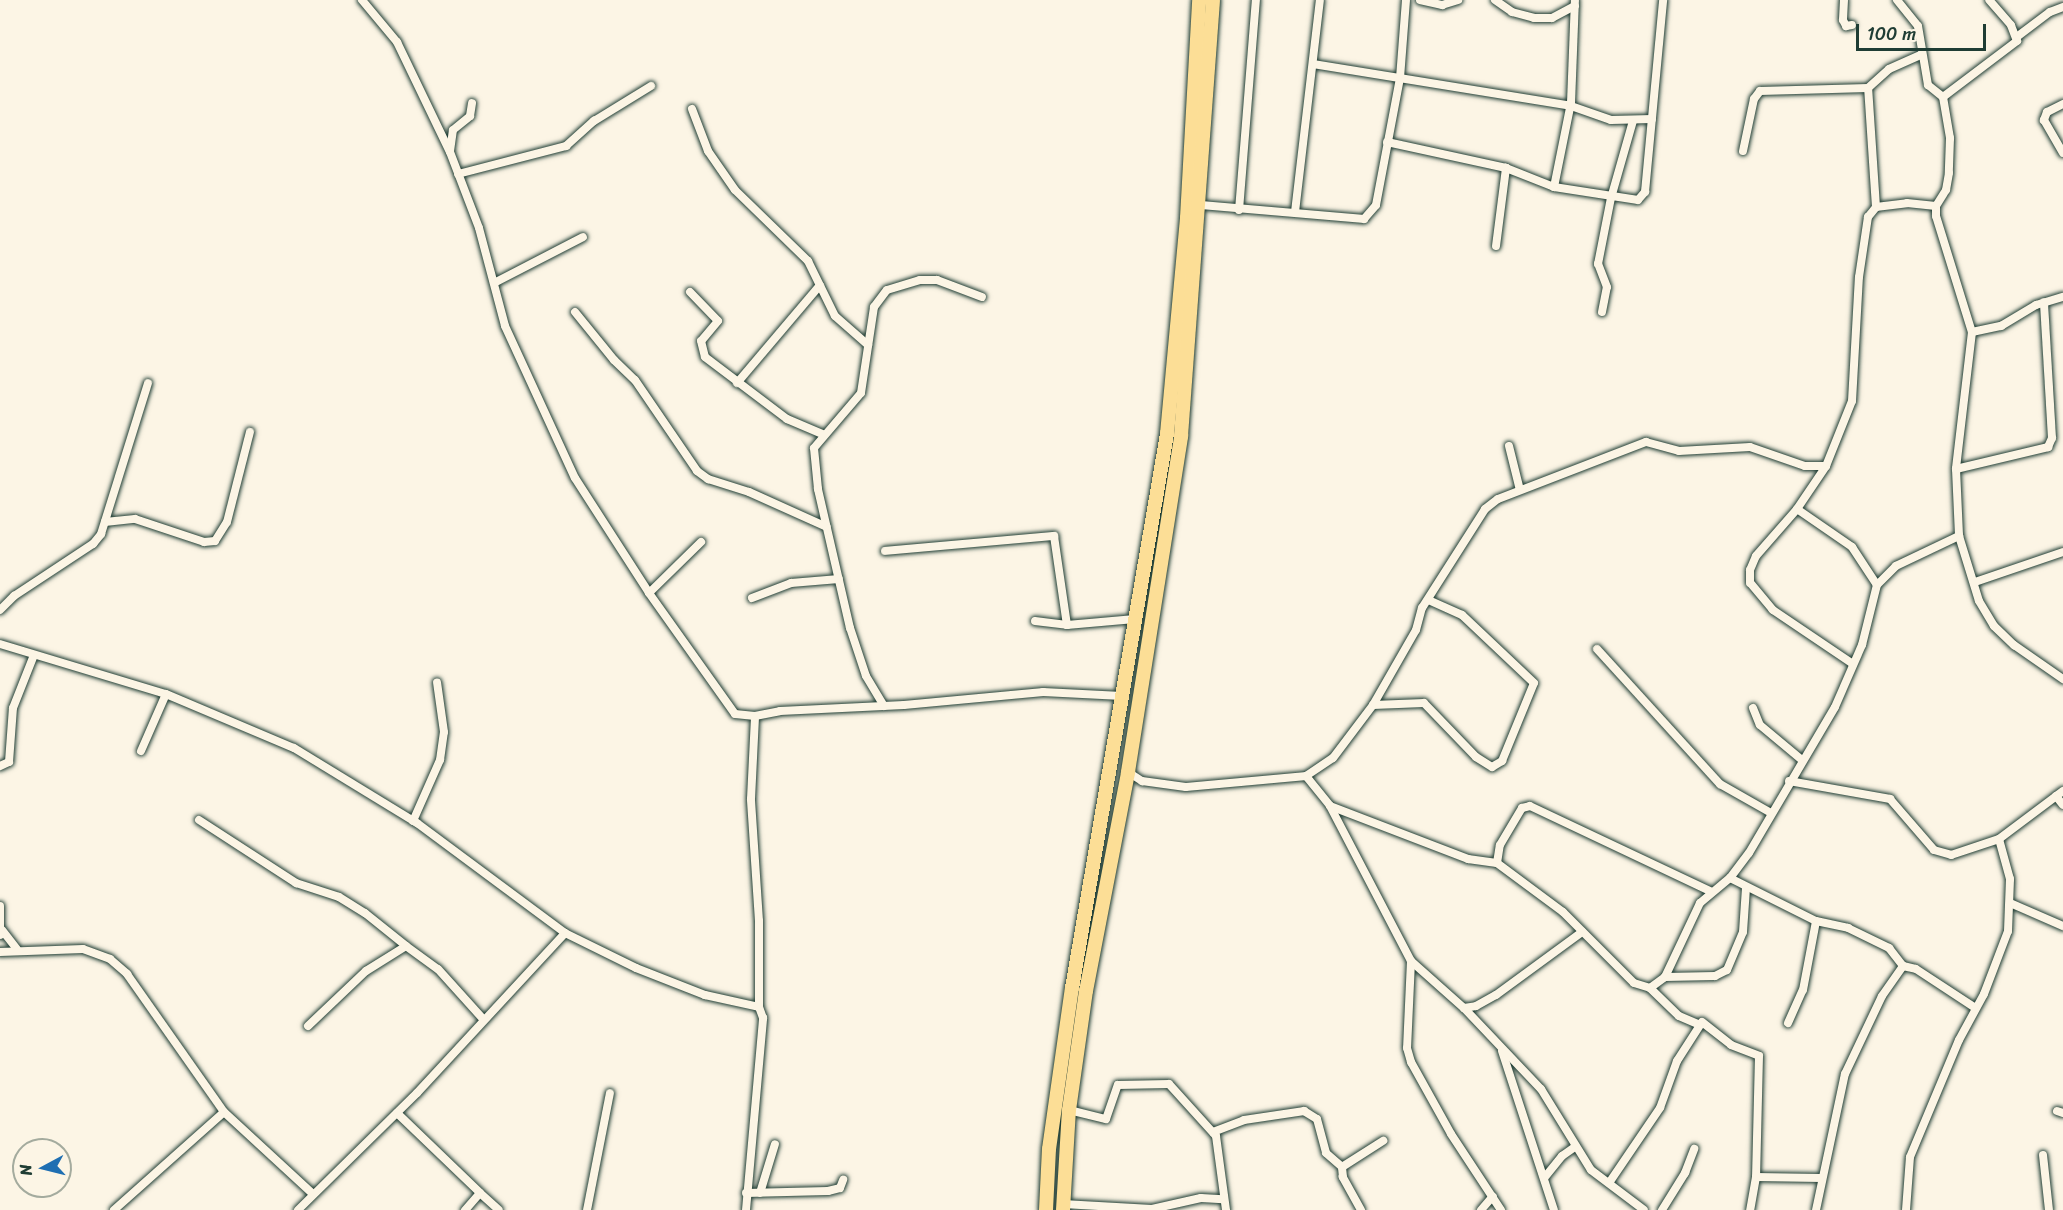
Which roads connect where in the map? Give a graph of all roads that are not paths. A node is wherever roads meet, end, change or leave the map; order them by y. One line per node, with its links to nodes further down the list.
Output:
1 (362, 0): 32 (street)
2 (1256, 0): 41 (street)
3 (1320, 0): 19 (street)
4 (1406, 0): 20 (street)
5 (1420, 0): 6 (street)
6 (1458, 0)
7 (1495, 0): 12 (street)
8 (1663, 0): 28 (street)
9 (1844, 0): 16 (street)
10 (1897, 0): 18 (street)
11 (1989, 0): 17 (street)
12 (1575, 3): 26 (street)
13 (1198, 6): 14 (main road); 77 (main road)
14 (1213, 7): 38 (main road)
15 (2063, 7): 17 (street)
16 (1852, 25)
17 (2018, 36): 23 (street)
18 (1921, 55): 22 (street); 23 (street)
19 (1313, 64): 20 (street); 42 (street)
20 (1400, 78): 26 (street); 30 (street)
21 (651, 86): 35 (street)
22 (1868, 88): 31 (street); 40 (street)
23 (1943, 97): 39 (street)
24 (472, 103): 32 (street)
25 (2063, 104): 33 (street)
26 (1571, 106): 29 (street); 36 (street)
27 (692, 109): 46 (street)
28 (1652, 119): 29 (street); 37 (street)
29 (1633, 122): 37 (street)
30 (1387, 142): 34 (street); 42 (street)
31 (1743, 151)
32 (450, 152): 35 (street)
33 (2063, 153)
34 (1506, 168): 36 (street); 44 (street)
35 (458, 174): 45 (street)
36 (1554, 187): 37 (street)
37 (1611, 198): 52 (street)
38 (1201, 205): 41 (street); 95 (main road)
39 (1936, 206): 40 (street); 53 (street)
40 (1876, 207): 60 (street)
41 (1239, 210): 42 (street)
42 (1295, 212)
43 (583, 237): 45 (street)
44 (1496, 246)
45 (494, 283): 73 (street)
46 (820, 285): 54 (street); 55 (street)
47 (690, 292): 55 (street)
48 (982, 297): 54 (street)
49 (2063, 297): 50 (street)
50 (2044, 302): 53 (street); 61 (street)
51 (575, 312): 65 (street)
52 (1602, 312)
53 (1972, 332): 61 (street)
54 (868, 345): 58 (street)
55 (737, 383): 58 (street)
56 (148, 384): 64 (street)
57 (250, 432): 64 (street)
58 (823, 434): 65 (street)
59 (1509, 446): 62 (street)
60 (1826, 466): 62 (street); 63 (street)
61 (1956, 469): 66 (street)
62 (1520, 490): 75 (street)
63 (1797, 509): 72 (street); 83 (street)
64 (105, 522): 76 (street)
65 (827, 527): 70 (street)
66 (1959, 536): 71 (street); 72 (street)
67 (701, 542): 73 (street)
68 (885, 551): 79 (street)
69 (2063, 552): 71 (street)
70 (839, 579): 74 (street); 89 (street)
71 (1975, 582): 84 (street)
72 (1877, 585): 83 (street)
73 (649, 593): 91 (street)
74 (752, 598)
75 (1428, 600): 88 (street); 88 (street)
76 (0, 610)
77 (1135, 619): 79 (street); 87 (main road)
78 (1035, 621): 79 (street)
79 (1067, 624)
80 (0, 644): 82 (street)
81 (1597, 649): 101 (street)
82 (34, 655): 86 (street); 94 (street)
83 (1853, 664): 93 (street)
84 (2063, 679)
85 (437, 682): 103 (street)
86 (166, 694): 92 (street); 103 (street)
87 (1122, 696): 89 (street); 136 (main road)
88 (1373, 705): 96 (street)
89 (884, 706): 91 (street)
90 (1753, 708): 93 (street)
91 (755, 716): 123 (street)
92 (141, 751)
93 (1802, 760): 97 (street)
94 (0, 766)
95 (1128, 772): 96 (street); 132 (main road)
96 (1306, 776): 100 (street)
97 (1789, 781): 101 (street); 104 (street)
98 (2060, 793): 99 (street); 104 (street)
99 (2063, 805)
100 (1330, 806): 105 (street); 119 (street)
101 (1771, 813): 106 (street)
102 (200, 820): 116 (street)
103 (413, 821): 115 (street)
104 (1999, 839): 109 (street)
105 (1497, 863): 108 (street); 113 (street)
106 (1730, 878): 107 (street); 108 (street)
107 (1746, 888): 111 (street); 121 (street)
108 (1712, 892): 121 (street)
109 (2010, 903): 112 (street); 124 (street)
110 (0, 906): 114 (street)
111 (1816, 921): 120 (street); 127 (street)
112 (2063, 926)
113 (1582, 932): 122 (street); 125 (street)
114 (1, 933): 117 (street)
115 (565, 933): 123 (street); 126 (street)
116 (406, 946): 126 (street); 129 (street)
117 (17, 949): 118 (street); 133 (street)
118 (0, 952)
119 (1411, 961): 125 (street); 153 (street)
120 (1903, 966): 124 (street); 146 (street)
121 (1665, 977): 122 (street)
122 (1650, 988): 128 (street)
123 (759, 1007): 150 (street)
124 (1974, 1007): 158 (street)
125 (1464, 1008): 130 (street)
126 (483, 1019): 134 (street)
127 (1788, 1023)
128 (1698, 1024): 145 (street); 148 (street)
129 (308, 1026)
130 (1502, 1050): 140 (street); 144 (street)
131 (610, 1093): 163 (street)
132 (1069, 1110): 135 (street); 137 (main road)
133 (224, 1112): 152 (street); 159 (street)
134 (397, 1113): 149 (street); 152 (street)
135 (1212, 1132): 143 (street); 154 (street)
136 (1051, 1135): 137 (main road); 165 (main road)
137 (1066, 1137): 155 (main road)
138 (1383, 1141): 143 (street)
139 (775, 1144): 151 (street)
140 (1575, 1147): 144 (street); 148 (street)
141 (1694, 1149): 170 (street)
142 (2043, 1155): 173 (street)
143 (1342, 1167): 167 (street)
144 (1545, 1177): 168 (street)
145 (1756, 1177): 146 (street); 171 (street)
146 (1821, 1178): 172 (street)
147 (843, 1180): 151 (street)
148 (1609, 1183): 169 (street)
149 (480, 1193): 161 (street); 162 (street)
150 (747, 1193): 151 (street); 164 (street)
151 (760, 1193)
152 (313, 1194): 160 (street)
153 (1493, 1196): 156 (street); 157 (street)
154 (1223, 1199): 155 (street); 166 (street)
155 (1063, 1207)
156 (1483, 1208): 157 (street)
157 (1500, 1208)
158 (1909, 1209)
159 (114, 1210)
160 (298, 1210)
161 (465, 1210)
162 (499, 1210)
163 (587, 1210)
164 (746, 1210)
165 (1046, 1210)
166 (1226, 1210)
167 (1361, 1210)
168 (1554, 1210)
169 (1644, 1210)
170 (1662, 1210)
171 (1750, 1210)
172 (1816, 1210)
173 (2049, 1210)

